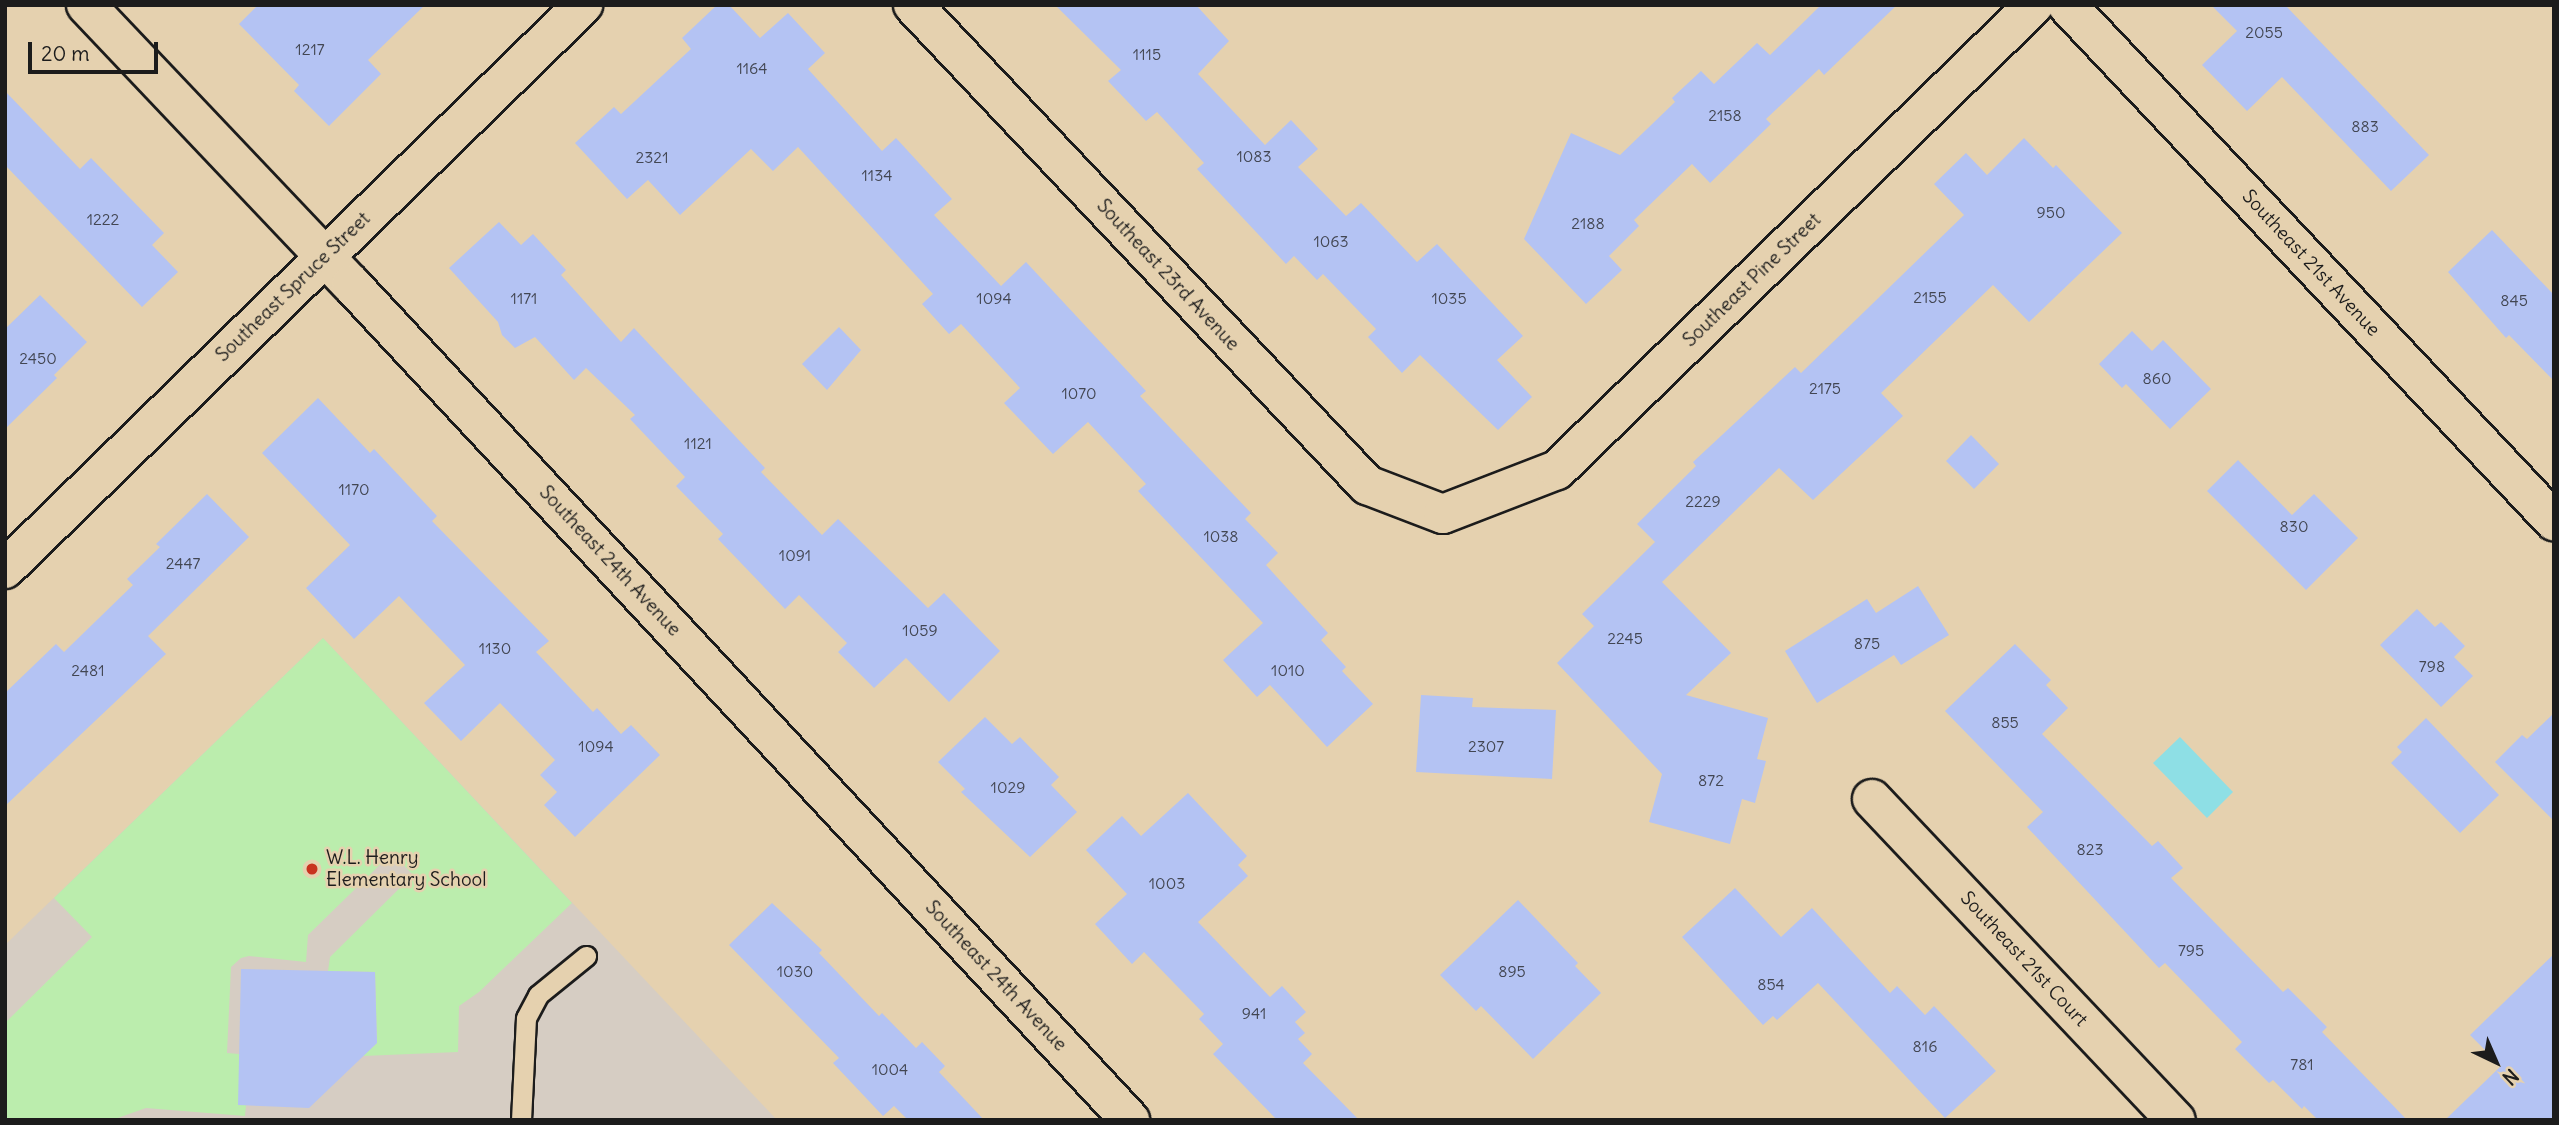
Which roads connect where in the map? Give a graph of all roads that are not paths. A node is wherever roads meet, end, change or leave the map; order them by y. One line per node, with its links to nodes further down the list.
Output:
1 (86, 5): 6 (street, Southeast 24th Avenue)
2 (583, 5): 6 (street, Southeast Spruce Street)
3 (913, 5): 7 (street, Southeast 23rd Avenue)
4 (2034, 5): 7 (street, Southeast Pine Street)
5 (2067, 5): 8 (street, Southeast 21st Avenue)
6 (324, 256): 9 (street, Southeast Spruce Street); 13 (street, Southeast 24th Avenue)
7 (1443, 514)
8 (2554, 521)
9 (5, 569)
10 (1872, 799): 14 (street, Southeast 21st Court)
11 (586, 956): 12 (lane)
12 (521, 1120)
13 (1130, 1120)
14 (2176, 1120)

